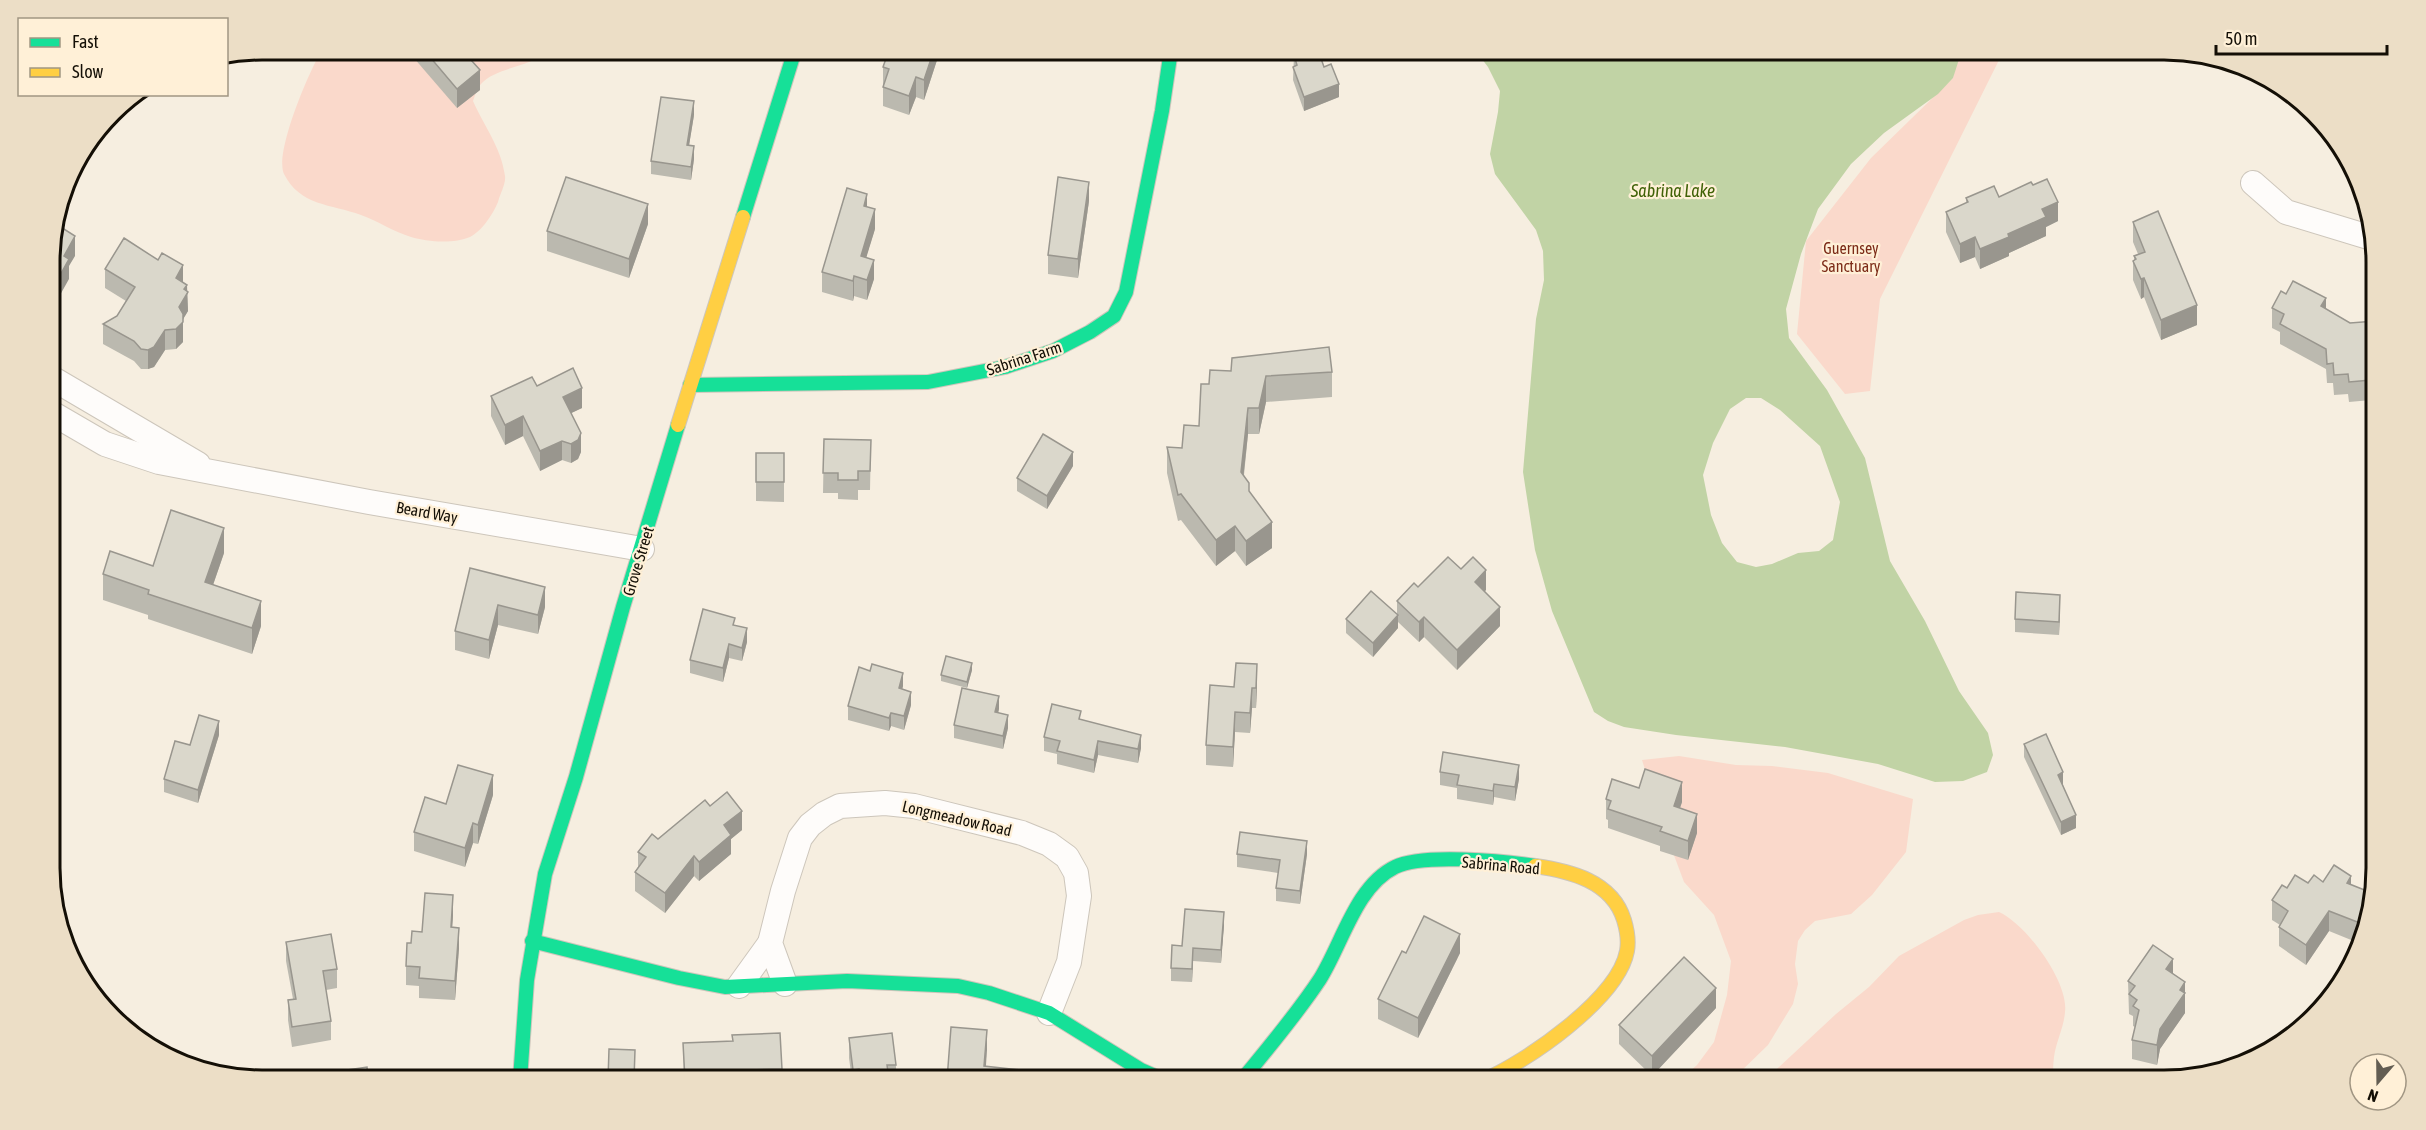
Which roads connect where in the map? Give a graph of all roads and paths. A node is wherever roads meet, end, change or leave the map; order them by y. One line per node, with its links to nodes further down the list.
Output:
1 (792, 60): 6 (street, Grove Street)
2 (1170, 60): 6 (street, Sabrina Farm)
3 (2253, 183): 4 (street)
4 (2364, 236)
5 (60, 383): 8 (street, Beard Way)
6 (690, 385): 9 (street, Grove Street)
7 (60, 418): 8 (street, Beard Way)
8 (213, 473): 9 (street, Beard Way)
9 (642, 549): 10 (street, Grove Street)
10 (532, 941): 13 (street); 15 (street, Grove Street)
11 (770, 943): 12 (street); 13 (street, Longmeadow Road); 14 (street, Longmeadow Road)
12 (785, 984): 13 (street); 14 (street)
13 (739, 986)
14 (1049, 1013): 16 (street)
15 (521, 1070)
16 (1141, 1070)
17 (1250, 1070): 18 (street, Sabrina Road)
18 (1506, 1070)

